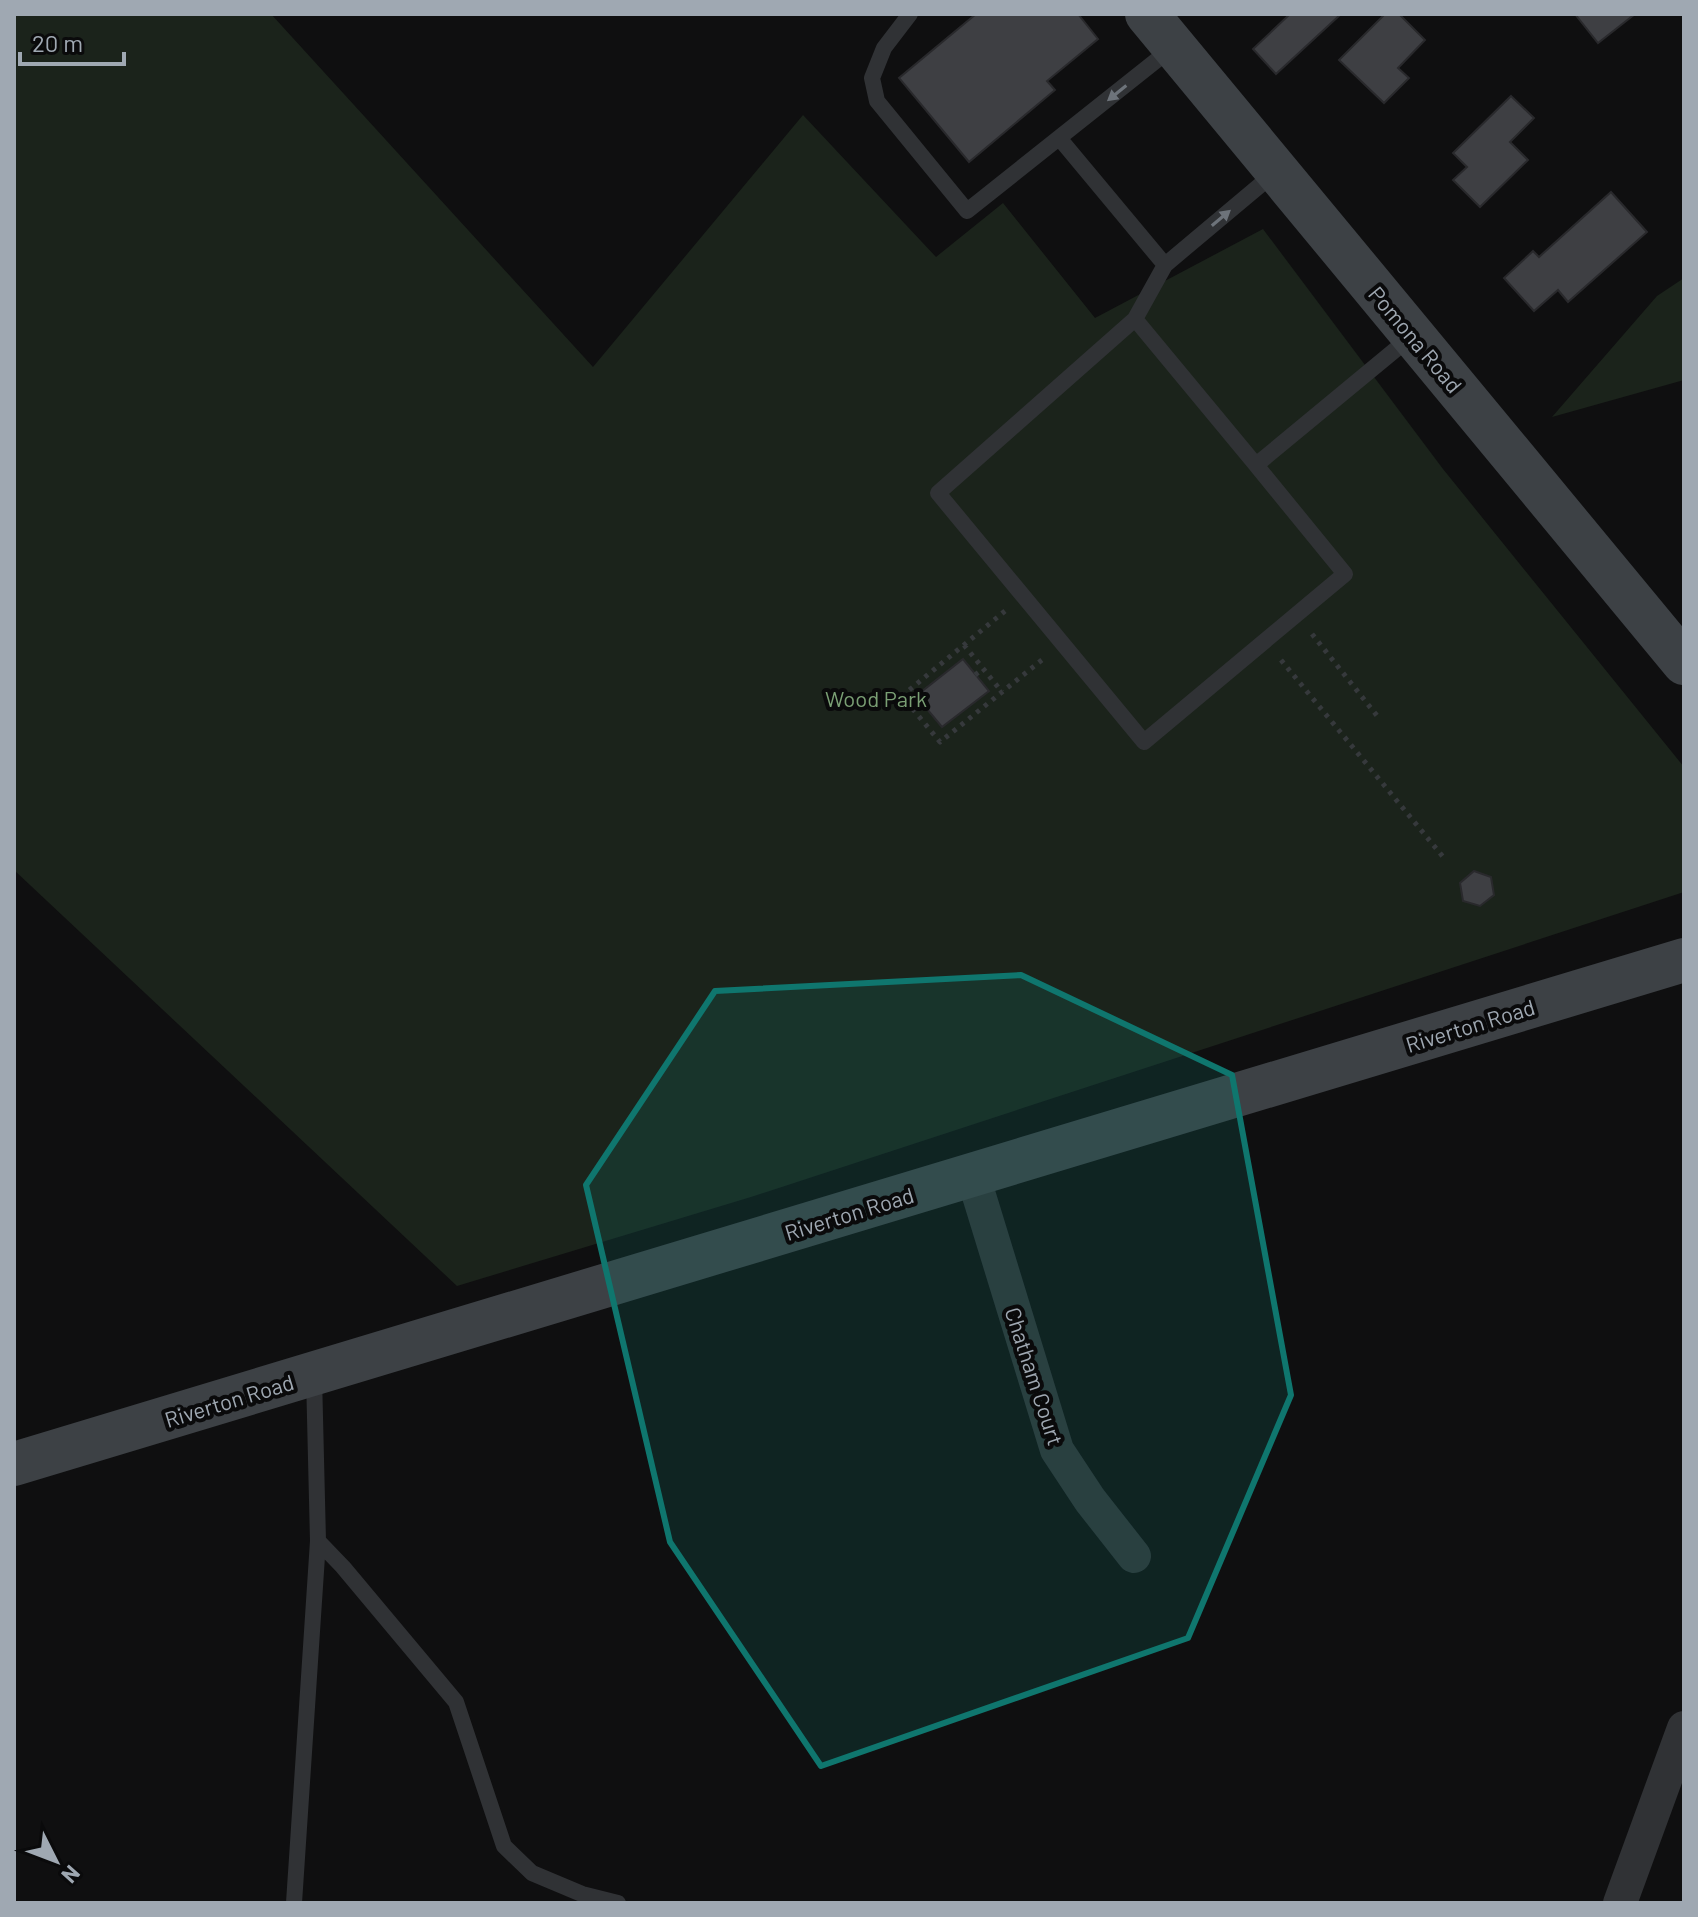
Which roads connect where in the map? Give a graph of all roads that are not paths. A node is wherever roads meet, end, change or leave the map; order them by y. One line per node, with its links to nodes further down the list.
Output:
1 (910, 14): 3 (lane)
2 (1161, 30): 3 (lane, one-way to 3); 4 (main road, Pomona Road)
3 (1060, 139): 5 (lane)
4 (1277, 171): 5 (lane, one-way to 4); 7 (main road, Pomona Road)
5 (1165, 265): 6 (lane)
6 (1135, 319): 8 (lane); 8 (lane)
7 (1413, 335): 8 (lane); 9 (main road, Pomona Road)
8 (1256, 465)
9 (1684, 663)
10 (1684, 960): 11 (main road, Riverton Road)
11 (973, 1176): 12 (main road, Riverton Road); 15 (street, Chatham Court)
12 (314, 1374): 13 (main road, Riverton Road); 14 (lane)
13 (14, 1464)
14 (318, 1541): 17 (lane); 18 (lane)
15 (1134, 1556)
16 (1684, 1728): 19 (street)
17 (294, 1903)
18 (618, 1903)
19 (1620, 1903)

